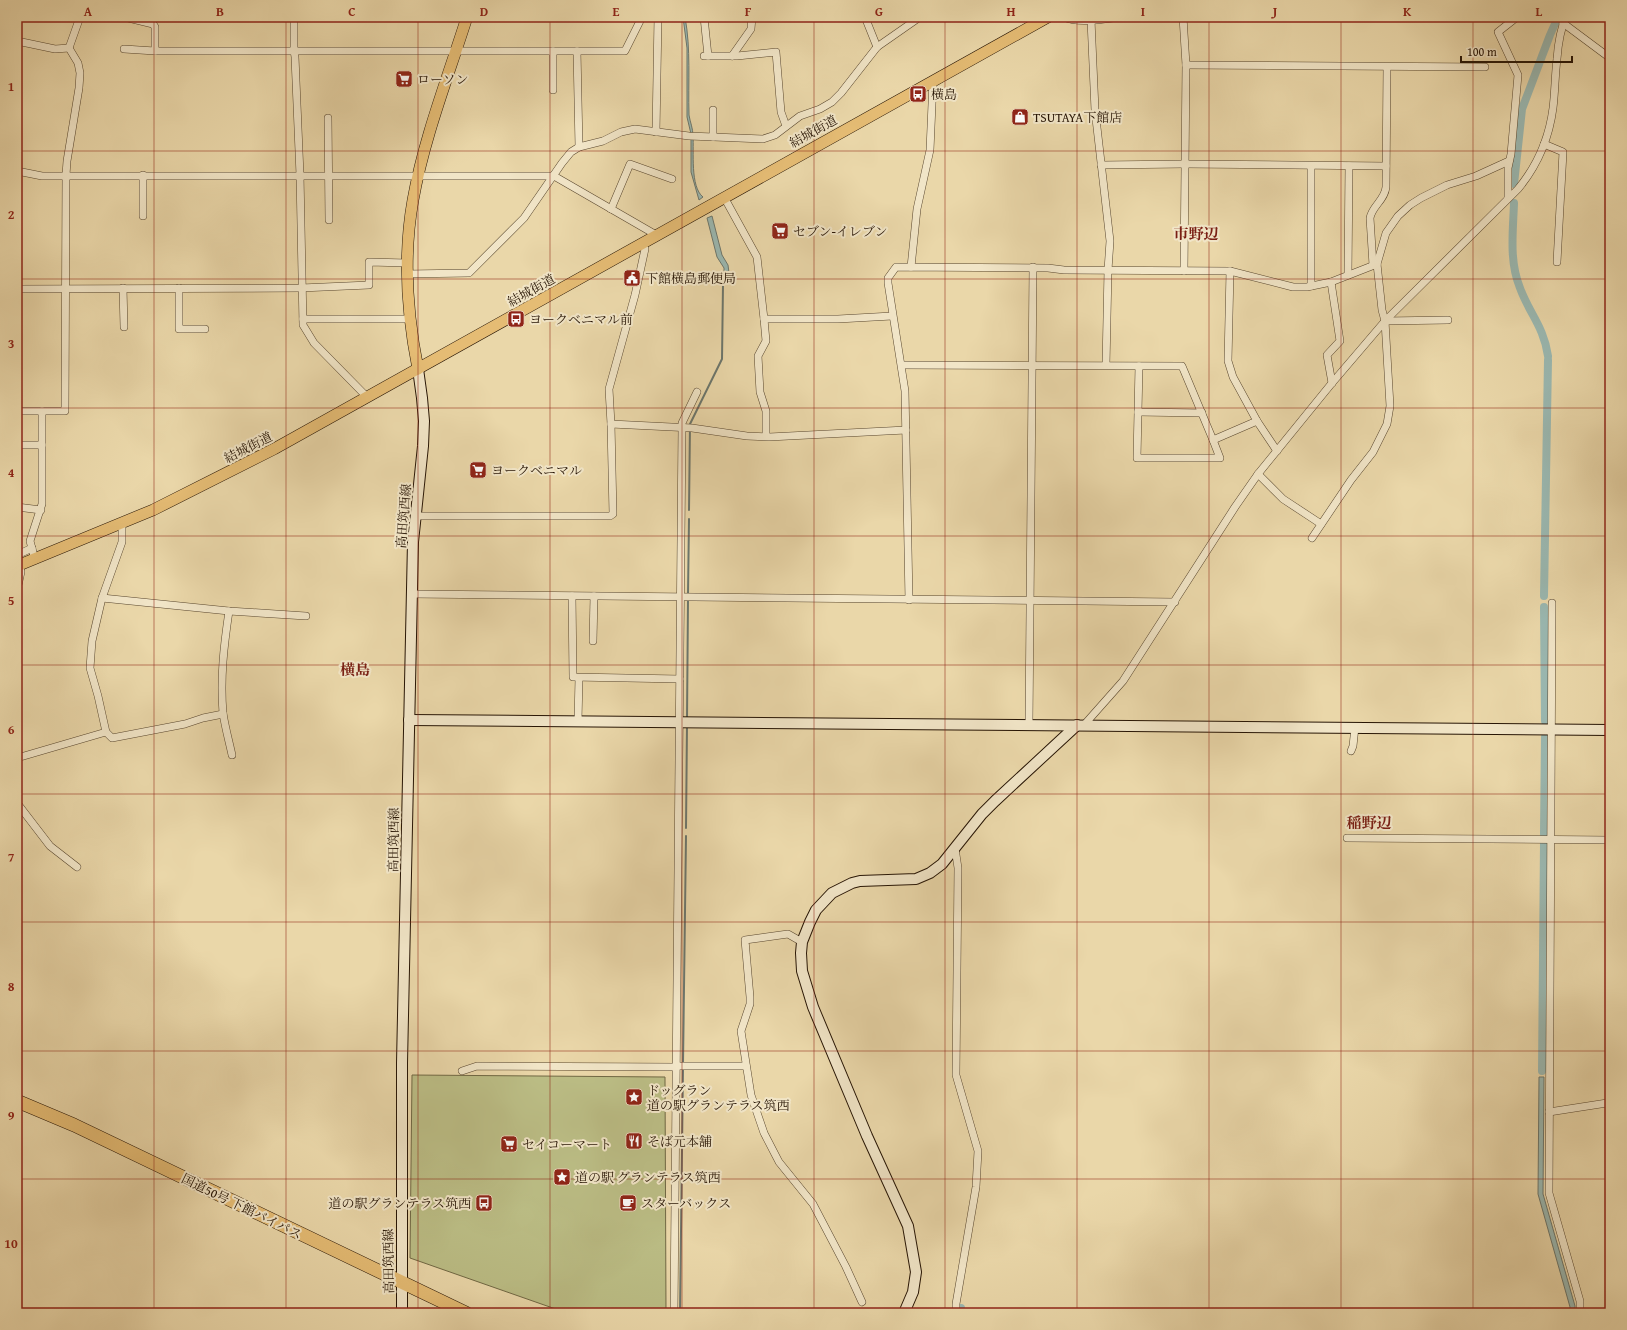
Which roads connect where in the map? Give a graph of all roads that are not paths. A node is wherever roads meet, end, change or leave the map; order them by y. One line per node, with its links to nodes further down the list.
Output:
1 (80, 17): 20 (street)
2 (124, 17): 23 (street)
3 (294, 17): 22 (street)
4 (467, 17): 24 (main road)
5 (642, 17): 26 (street)
6 (658, 17): 37 (street)
7 (704, 17): 27 (street)
8 (752, 17): 27 (street)
9 (866, 17): 19 (street)
10 (920, 17): 19 (street, 結城街道)
11 (1048, 17): 32 (main road, 結城街道)
12 (1064, 17): 16 (street)
13 (1120, 17): 16 (street)
14 (1183, 17): 29 (street)
15 (1517, 17): 41 (street)
16 (1091, 20): 43 (street)
17 (1564, 20): 28 (street); 39 (street)
18 (17, 41): 20 (street)
19 (877, 47): 36 (street, 結城街道)
20 (69, 48): 48 (street)
21 (124, 49): 23 (street)
22 (294, 50): 23 (street); 24 (street); 50 (street)
23 (155, 51)
24 (456, 51): 25 (street); 52 (main road)
25 (554, 51): 26 (street); 33 (street)
26 (577, 51): 40 (street)
27 (732, 56): 36 (street)
28 (1610, 58)
29 (1186, 65): 30 (street); 42 (street)
30 (1387, 66): 31 (street); 46 (street)
31 (1485, 67)
32 (933, 81): 55 (main road, 結城街道); 64 (street)
33 (553, 90)
34 (712, 110): 38 (street)
35 (328, 118): 51 (street)
36 (786, 126): 38 (street, 結城街道)
37 (656, 132): 38 (street, 結城街道); 40 (street, 結城街道)
38 (713, 137)
39 (1544, 144): 56 (street); 62 (street)
40 (579, 147): 53 (street)
41 (1509, 162): 56 (street); 63 (street)
42 (1185, 164): 43 (street); 44 (street); 68 (street)
43 (1101, 165): 67 (street)
44 (1311, 166): 45 (street); 72 (street)
45 (1349, 166): 46 (street); 70 (street)
46 (1386, 166): 63 (street)
47 (17, 171): 48 (street)
48 (66, 175): 49 (street); 74 (street)
49 (143, 175): 50 (street); 58 (street)
50 (300, 175): 51 (street); 77 (street)
51 (329, 175): 52 (street); 59 (street)
52 (418, 175): 53 (street); 66 (main road)
53 (554, 176): 57 (street); 66 (street)
54 (672, 179): 57 (street)
55 (724, 197): 60 (main road, 結城街道); 81 (street)
56 (1508, 198): 83 (street)
57 (611, 209): 60 (street)
58 (143, 216)
59 (329, 220)
60 (658, 236): 61 (main road, 結城街道)
61 (642, 244): 90 (main road, 結城街道); 99 (street)
62 (1557, 262)
63 (1375, 264): 70 (street); 83 (street)
64 (910, 267): 65 (street); 78 (street)
65 (1033, 267): 67 (street); 87 (street)
66 (407, 268): 77 (street); 80 (main road)
67 (1108, 270): 68 (street); 88 (street)
68 (1184, 271): 69 (street)
69 (1230, 271): 72 (street); 98 (street)
70 (1348, 275): 71 (street)
71 (1332, 282): 72 (street); 91 (street)
72 (1311, 286)
73 (17, 288): 74 (street)
74 (66, 288): 75 (street); 95 (street)
75 (124, 288): 76 (street); 84 (street)
76 (179, 288): 77 (street); 85 (street)
77 (301, 288): 79 (street)
78 (892, 316): 81 (street); 86 (street)
79 (303, 319): 80 (street); 93 (street)
80 (410, 319): 90 (main road)
81 (764, 319): 102 (street)
82 (1448, 320): 83 (street)
83 (1385, 321): 91 (street); 112 (street)
84 (124, 327)
85 (205, 329)
86 (902, 365): 87 (street); 101 (street)
87 (1033, 365): 88 (street); 124 (street)
88 (1106, 365): 89 (street)
89 (1139, 366): 96 (street); 97 (street)
90 (418, 369): 93 (main road, 結城街道); 110 (street, 高田筑西線)
91 (1332, 383): 106 (street)
92 (697, 392): 100 (street)
93 (368, 397): 111 (main road, 結城街道)
94 (17, 411): 95 (street)
95 (42, 411): 105 (street)
96 (1138, 412): 97 (street); 103 (street)
97 (1202, 413): 103 (street)
98 (1257, 421): 103 (street); 106 (street)
99 (611, 424): 100 (street); 110 (street)
100 (687, 428): 102 (street); 121 (street)
101 (906, 430): 102 (street); 123 (street)
102 (766, 436)
103 (1213, 440)
104 (17, 445): 105 (street)
105 (42, 445): 109 (street)
106 (1277, 451): 107 (street)
107 (1258, 474): 112 (street); 125 (street)
108 (17, 507): 109 (street)
109 (40, 510): 114 (street)
110 (415, 516): 118 (street, 高田筑西線)
111 (122, 524): 115 (main road, 結城街道); 122 (street)
112 (1321, 524): 113 (street)
113 (1312, 538)
114 (32, 548): 115 (street); 116 (street)
115 (35, 560): 116 (main road, 結城街道)
116 (18, 562): 117 (street)
117 (17, 590)
118 (412, 594): 119 (street); 133 (street, 高田筑西線)
119 (572, 596): 120 (street); 130 (street)
120 (594, 596): 121 (street); 129 (street)
121 (681, 596): 123 (street); 131 (street)
122 (102, 598): 127 (street); 141 (street)
123 (908, 600): 124 (street)
124 (1031, 600): 125 (street); 136 (street)
125 (1175, 602): 137 (street)
126 (1552, 603): 139 (street)
127 (229, 611): 128 (street); 132 (street)
128 (306, 616)
129 (593, 641)
130 (579, 678): 131 (street); 134 (street)
131 (680, 679): 135 (street)
132 (223, 714): 141 (street); 143 (street)
133 (409, 720): 134 (street); 158 (street, 高田筑西線)
134 (578, 721): 135 (street)
135 (684, 722): 136 (street); 152 (street)
136 (1029, 725): 137 (street)
137 (1081, 725): 138 (street); 149 (street)
138 (1355, 727): 139 (street); 142 (street)
139 (1552, 729): 140 (street); 147 (street)
140 (1610, 730)
141 (106, 732): 144 (street)
142 (1351, 751)
143 (232, 755)
144 (17, 758)
145 (17, 803): 150 (street)
146 (1347, 838): 147 (street)
147 (1552, 838): 148 (street); 157 (street)
148 (1610, 840)
149 (955, 848): 151 (street); 164 (street)
150 (77, 867)
151 (802, 942): 153 (street); 163 (street)
152 (679, 1066): 153 (street); 154 (street); 162 (street)
153 (746, 1066): 159 (street)
154 (462, 1071)
155 (17, 1101): 158 (highway, 国道50号 下館バイパス)
156 (1607, 1103): 157 (street)
157 (1549, 1112): 165 (street)
158 (402, 1283): 160 (street, 高田筑西線); 161 (highway, 国道50号 下館バイパス)
159 (862, 1302)
160 (402, 1313)
161 (466, 1313)
162 (674, 1313)
163 (904, 1313)
164 (956, 1313)
165 (1580, 1313)

